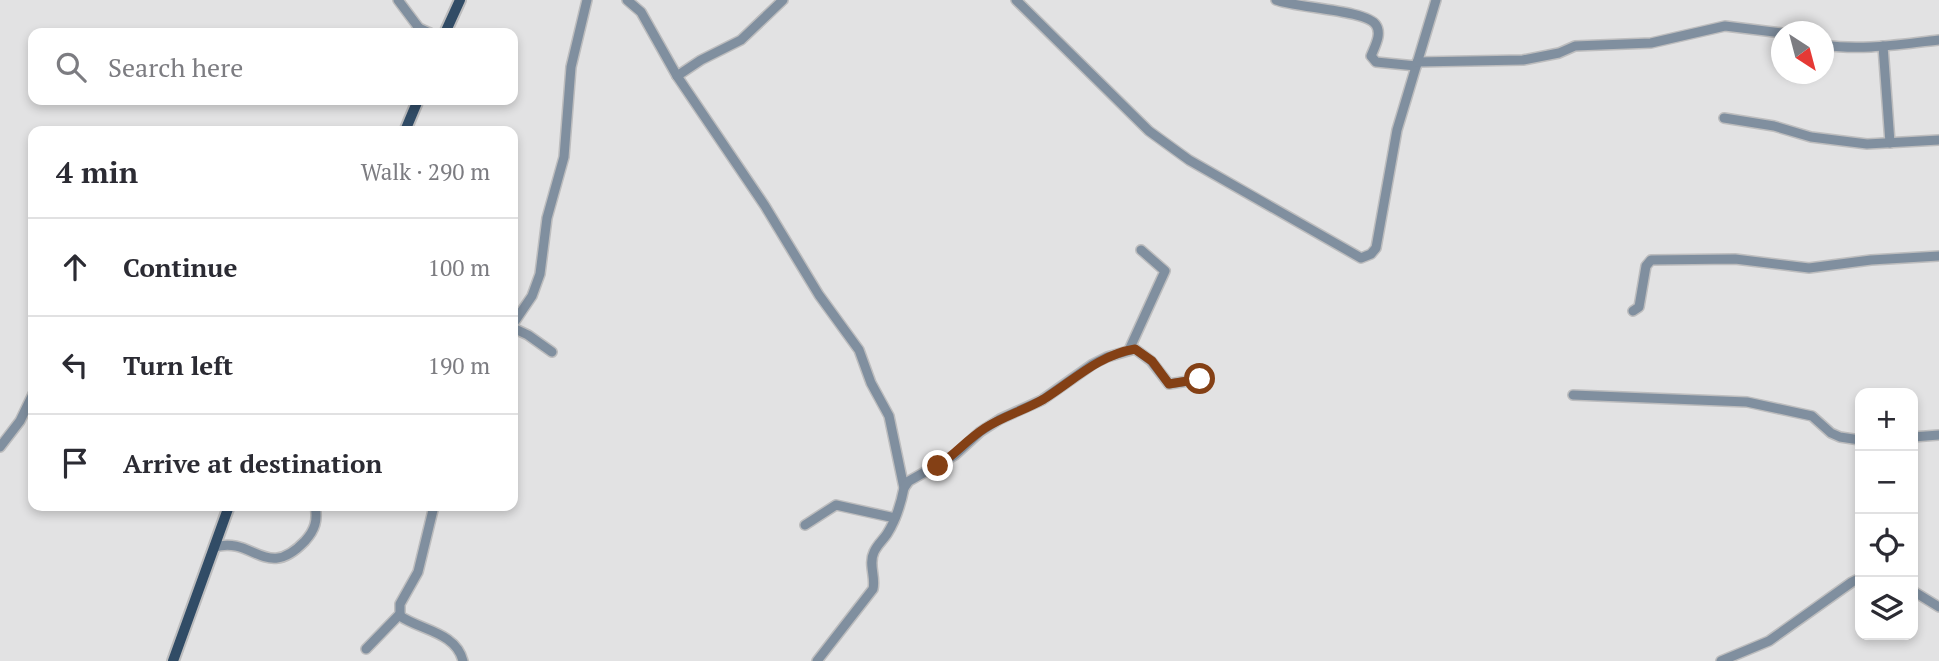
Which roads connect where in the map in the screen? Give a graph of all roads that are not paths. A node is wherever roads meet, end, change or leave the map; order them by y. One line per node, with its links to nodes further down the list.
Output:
1 (398, 0): 9 (street)
2 (460, 0): 10 (main road)
3 (587, 0): 25 (street)
4 (626, 0): 16 (street)
5 (783, 0): 16 (street)
6 (1016, 0): 15 (street)
7 (1276, 0): 15 (street)
8 (1436, 0): 15 (street)
9 (415, 28)
10 (447, 28)
11 (1771, 32): 15 (street)
12 (1939, 40): 14 (street)
13 (1834, 46): 14 (street)
14 (1883, 46): 21 (street)
15 (1416, 64)
16 (677, 76): 36 (street)
17 (416, 105): 19 (main road)
18 (1724, 118): 21 (street)
19 (407, 126)
20 (1939, 140): 21 (street)
21 (1890, 143)
22 (1141, 250): 27 (street)
23 (1939, 256): 24 (street)
24 (1633, 311)
25 (518, 316)
26 (518, 327): 28 (street)
27 (1129, 350): 29 (street); 36 (street)
28 (552, 352)
29 (1200, 379)
30 (1573, 395): 34 (street)
31 (28, 404): 35 (street)
32 (1939, 435): 33 (street)
33 (1918, 437)
34 (1855, 440)
35 (0, 447)
36 (904, 488): 40 (street)
37 (227, 511): 42 (main road)
38 (316, 511): 42 (street)
39 (433, 511): 46 (street)
40 (895, 518): 41 (street); 50 (street)
41 (805, 525)
42 (215, 547): 48 (main road)
43 (1855, 580): 51 (street)
44 (1918, 594): 45 (street)
45 (1939, 607)
46 (400, 614): 47 (street); 49 (street)
47 (366, 649)
48 (173, 661)
49 (463, 661)
50 (817, 661)
51 (1721, 661)

